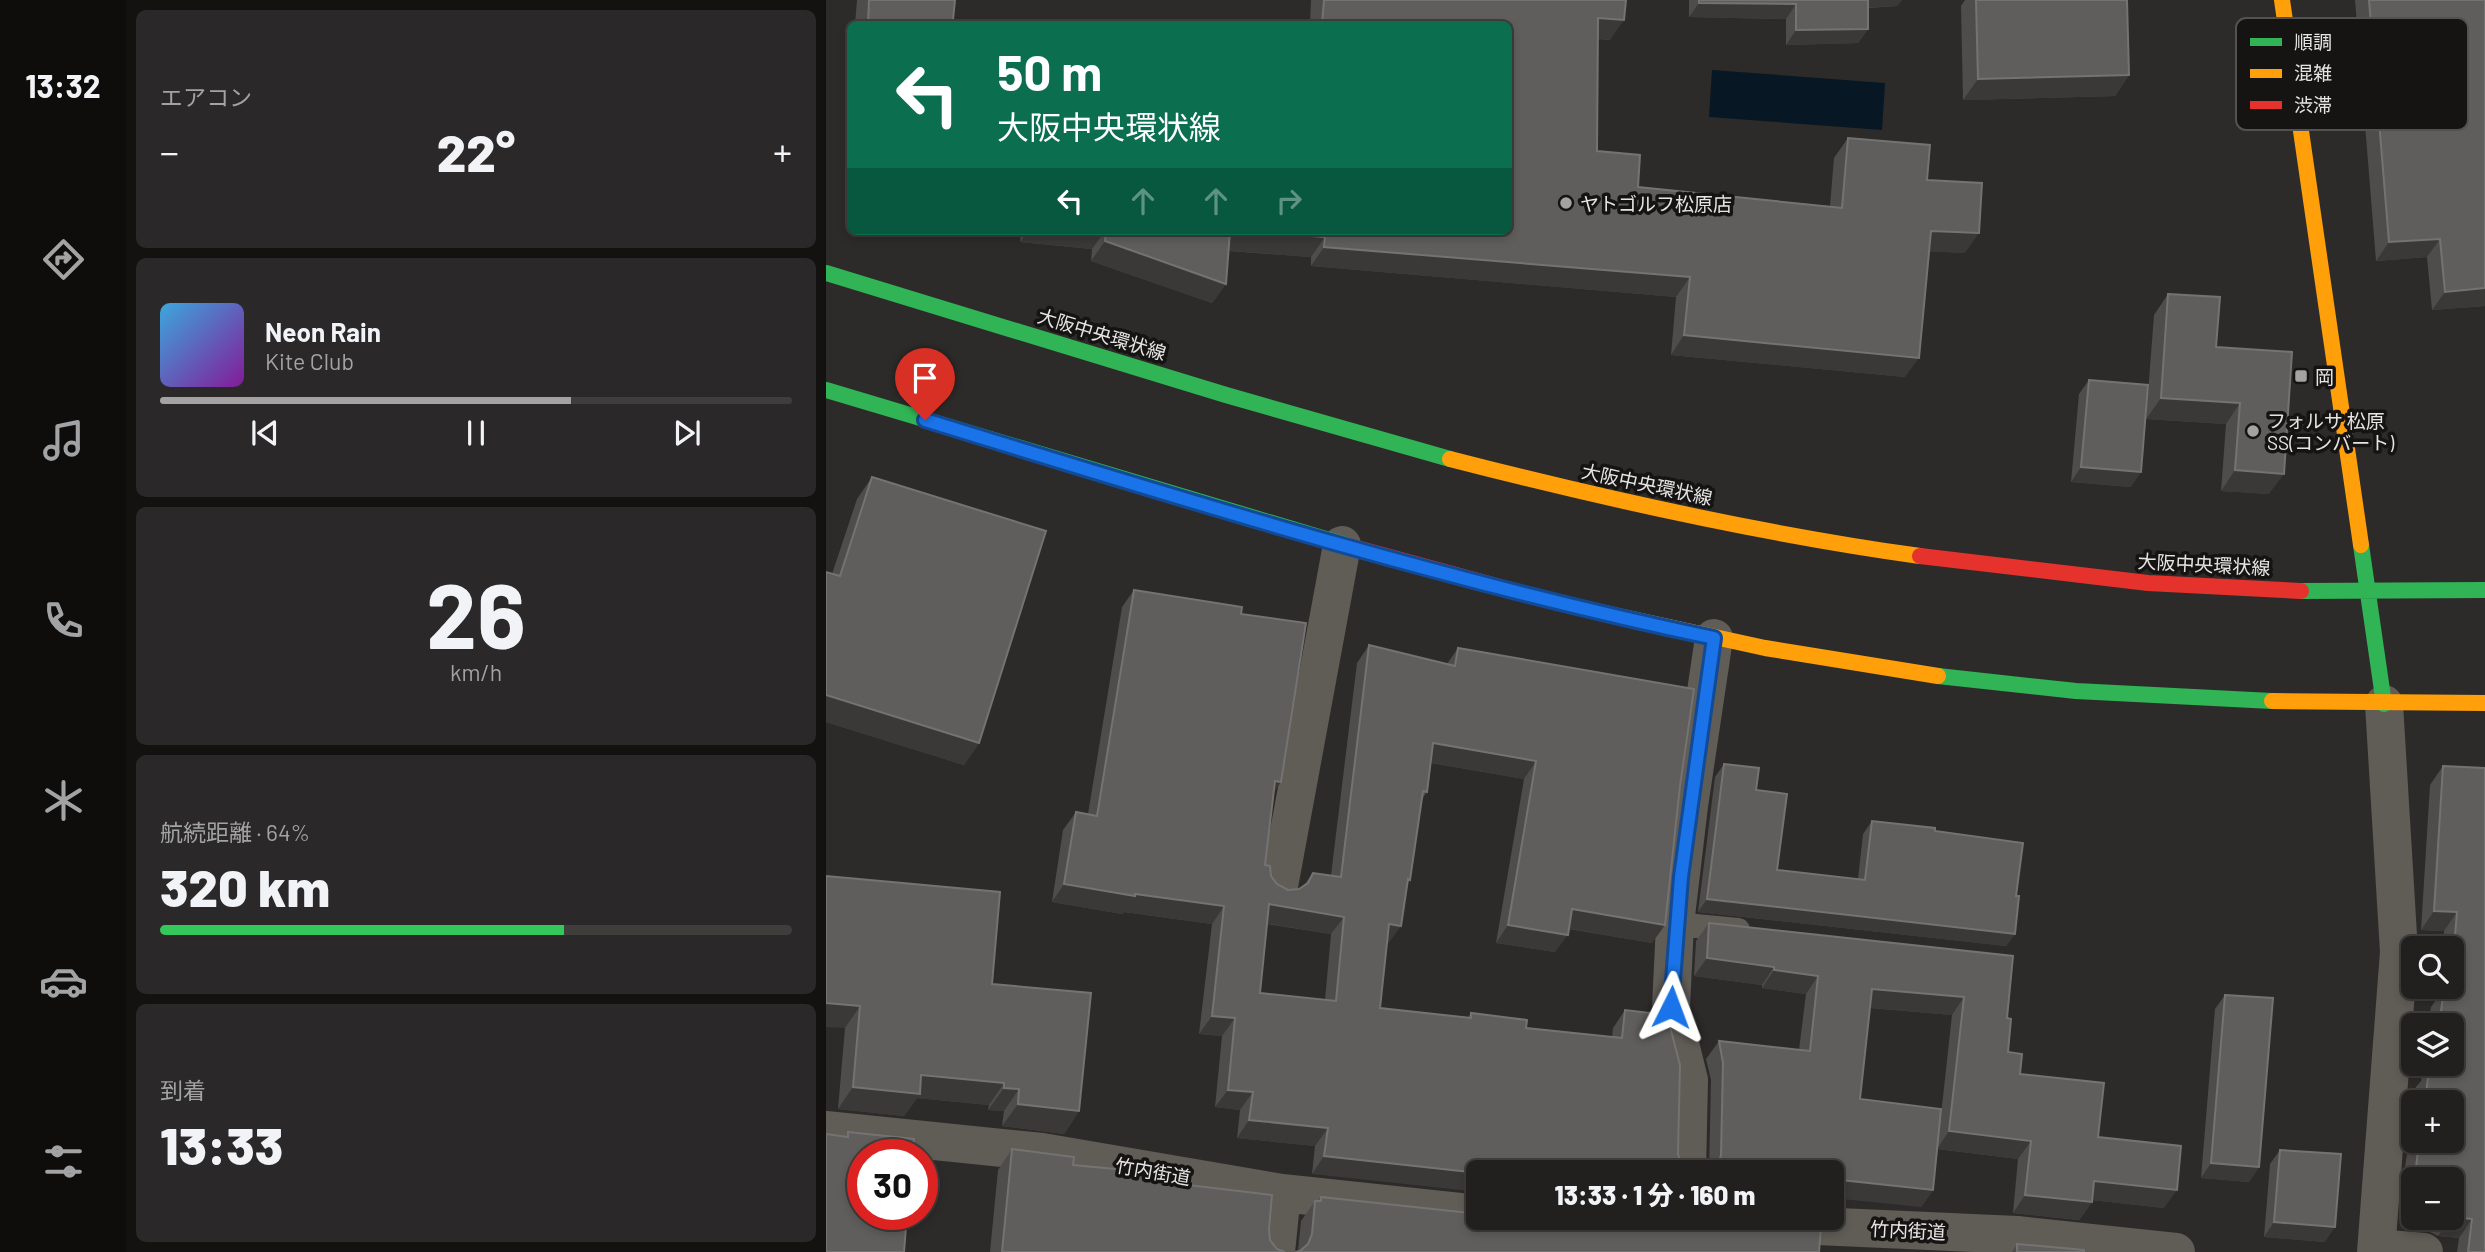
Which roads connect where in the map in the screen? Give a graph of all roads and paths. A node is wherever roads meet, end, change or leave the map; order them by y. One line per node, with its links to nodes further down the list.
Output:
1 (2282, 0): 2 (main road)
2 (2285, 18)
3 (2301, 130): 8 (main road)
4 (826, 273): 8 (main road, 大阪中央環状線)
5 (826, 390): 6 (main road)
6 (1342, 545): 9 (main road); 12 (street)
7 (2485, 590): 8 (main road, 大阪中央環状線)
8 (2369, 591): 11 (main road)
9 (1714, 638): 11 (main road); 13 (street)
10 (2485, 703): 11 (main road)
11 (2384, 704): 22 (street)
12 (1279, 886)
13 (1675, 924): 14 (lane); 16 (street)
14 (1756, 933)
15 (826, 1130): 17 (street, 竹内街道)
16 (1687, 1160)
17 (1282, 1193): 18 (street, 竹内街道); 23 (street)
18 (1466, 1213)
19 (1838, 1230): 20 (street, 竹内街道)
20 (2017, 1243): 21 (street, 竹内街道)
21 (2128, 1249): 24 (street, 竹内街道)
22 (2376, 1250): 25 (street)
23 (1276, 1252)
24 (2176, 1252)
25 (2424, 1252)

